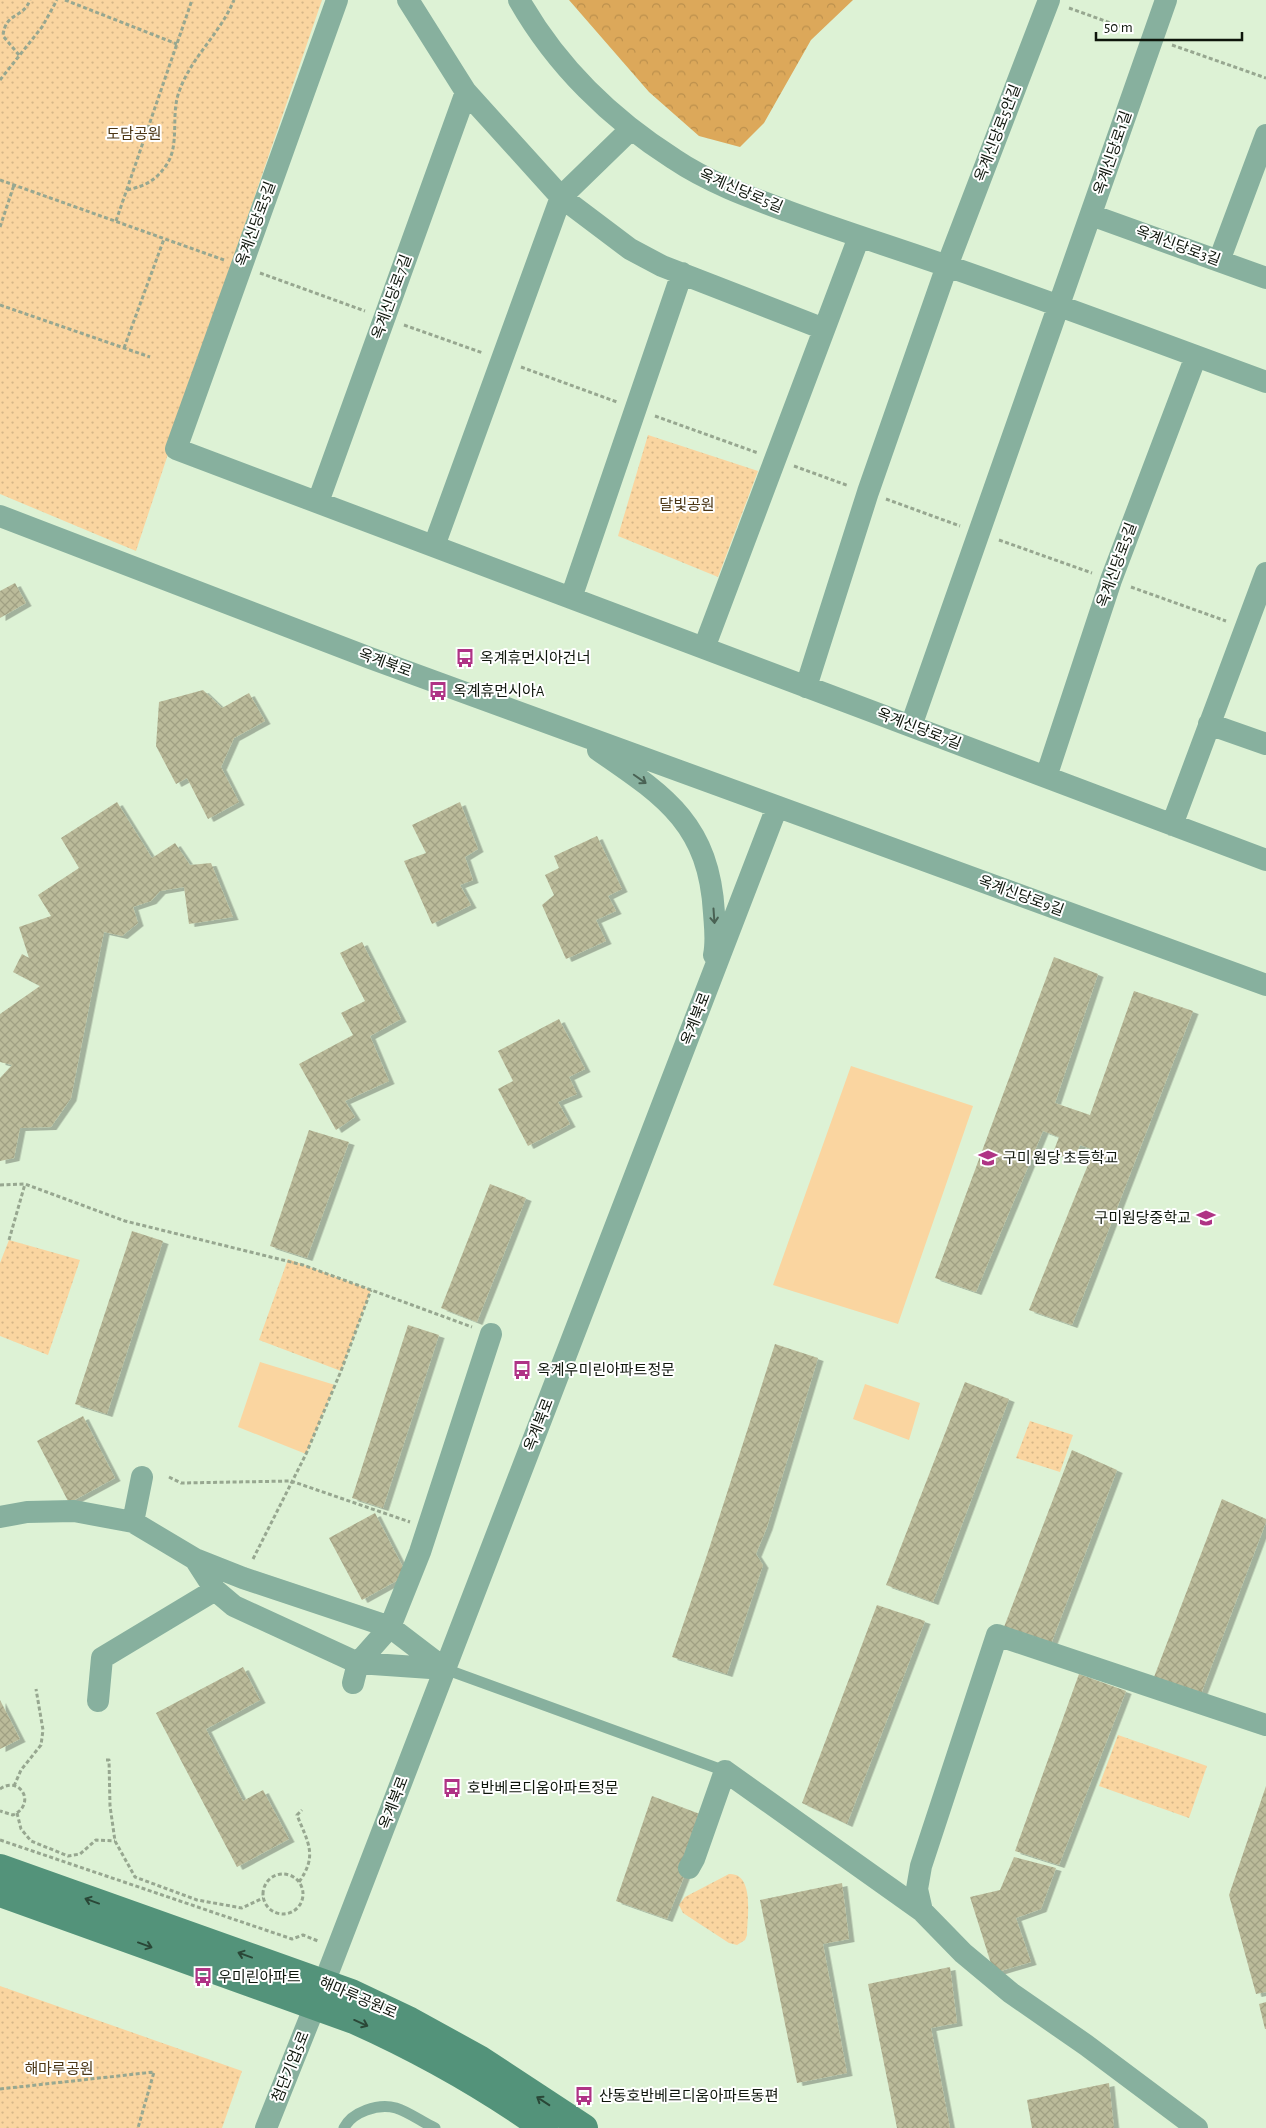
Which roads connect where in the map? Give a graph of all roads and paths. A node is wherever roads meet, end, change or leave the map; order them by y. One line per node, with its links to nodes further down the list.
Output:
1 (30, 0): 12 (path)
2 (58, 0): 12 (path)
3 (65, 0): 11 (path)
4 (192, 0): 11 (path)
5 (234, 0): 18 (path)
6 (337, 0): 36 (street, 옥계신당로5길)
7 (408, 0): 14 (street)
8 (519, 0): 15 (street, 옥계신당로5길)
9 (1050, 0): 26 (street, 옥계신당로5안길)
10 (1166, 0): 20 (street, 옥계신당로1길)
11 (177, 44): 18 (path)
12 (19, 55): 13 (path)
13 (0, 80)
14 (466, 92): 19 (street); 37 (street, 옥계신당로7길)
15 (631, 129): 19 (street); 23 (street, 옥계신당로5길)
16 (1266, 135): 25 (street)
17 (14, 184): 22 (path)
18 (127, 190): 21 (path)
19 (561, 197): 27 (street); 39 (street)
20 (1091, 215): 25 (street, 옥계신당로3길); 30 (street, 옥계신당로1길)
21 (116, 221)
22 (0, 227)
23 (859, 237): 26 (street, 옥계신당로5길); 31 (street)
24 (164, 239): 32 (path)
25 (1218, 261): 28 (street, 옥계신당로3길)
26 (947, 266): 30 (street, 옥계신당로5길); 43 (street)
27 (682, 274): 31 (street); 41 (street)
28 (1266, 278)
29 (0, 305): 32 (path)
30 (1059, 306): 33 (street, 옥계신당로5길); 45 (street)
31 (824, 329): 42 (street)
32 (124, 348): 34 (path)
33 (1196, 356): 35 (street, 옥계신당로5길); 48 (street, 옥계신당로5길)
34 (150, 357)
35 (1266, 382)
36 (176, 449): 37 (street, 옥계신당로7길)
37 (318, 502): 39 (street, 옥계신당로7길)
38 (0, 516): 46 (street, 옥계북로)
39 (434, 546): 41 (street, 옥계신당로7길)
40 (1266, 573): 44 (street)
41 (571, 598): 42 (street, 옥계신당로7길)
42 (704, 648): 43 (street, 옥계신당로7길)
43 (806, 687): 45 (street, 옥계신당로7길)
44 (1209, 724): 47 (street); 50 (street)
45 (911, 726): 48 (street, 옥계신당로7길)
46 (571, 732): 49 (street, 옥계북로); 53 (street, one-way to 53)
47 (1266, 744)
48 (1046, 777): 50 (street, 옥계신당로7길)
49 (777, 807): 52 (street, 옥계신당로9길); 53 (street, 옥계북로)
50 (1172, 825): 51 (street, 옥계신당로7길)
51 (1266, 860)
52 (1266, 985)
53 (706, 992): 69 (street, 옥계북로)
54 (25, 1184): 55 (path); 56 (path); 57 (path)
55 (0, 1185)
56 (9, 1240)
57 (370, 1290): 58 (path); 61 (path)
58 (491, 1334): 64 (street)
59 (142, 1477): 63 (street)
60 (168, 1477): 61 (path)
61 (291, 1481): 64 (path); 66 (path)
62 (0, 1517): 63 (street)
63 (133, 1522): 65 (street)
64 (427, 1528): 68 (street)
65 (195, 1559): 66 (street); 67 (street)
66 (243, 1578): 68 (street)
67 (215, 1590): 70 (street); 72 (street)
68 (390, 1627): 69 (street); 70 (street)
69 (445, 1669): 70 (street); 75 (lane); 89 (street, 옥계북로)
70 (356, 1673)
71 (36, 1688): 76 (path)
72 (98, 1701)
73 (1266, 1725): 88 (street)
74 (106, 1760): 82 (path)
75 (726, 1771): 84 (street); 88 (street)
76 (14, 1786): 77 (path); 80 (path)
77 (0, 1789)
78 (302, 1810): 85 (path)
79 (0, 1811): 80 (path)
80 (17, 1813): 82 (path)
81 (0, 1840): 89 (path)
82 (115, 1841): 87 (path)
83 (0, 1868): 90 (street, 해마루공원로, one-way to 83)
84 (689, 1868)
85 (299, 1882): 87 (path); 87 (path)
86 (0, 1893): 90 (street, 해마루공원로, one-way to 90)
87 (263, 1898)
88 (922, 1911): 98 (street)
89 (338, 1948): 90 (street, 옥계북로)
90 (320, 1994): 93 (street, 첨단기업5로); 96 (street, 해마루공원로, one-way to 96); 97 (street, 해마루공원로, one-way to 90)
91 (0, 2089): 92 (path)
92 (138, 2128)
93 (266, 2128)
94 (344, 2128): 95 (lane)
95 (435, 2128)
96 (544, 2128)
97 (584, 2128)
98 (1197, 2128)

